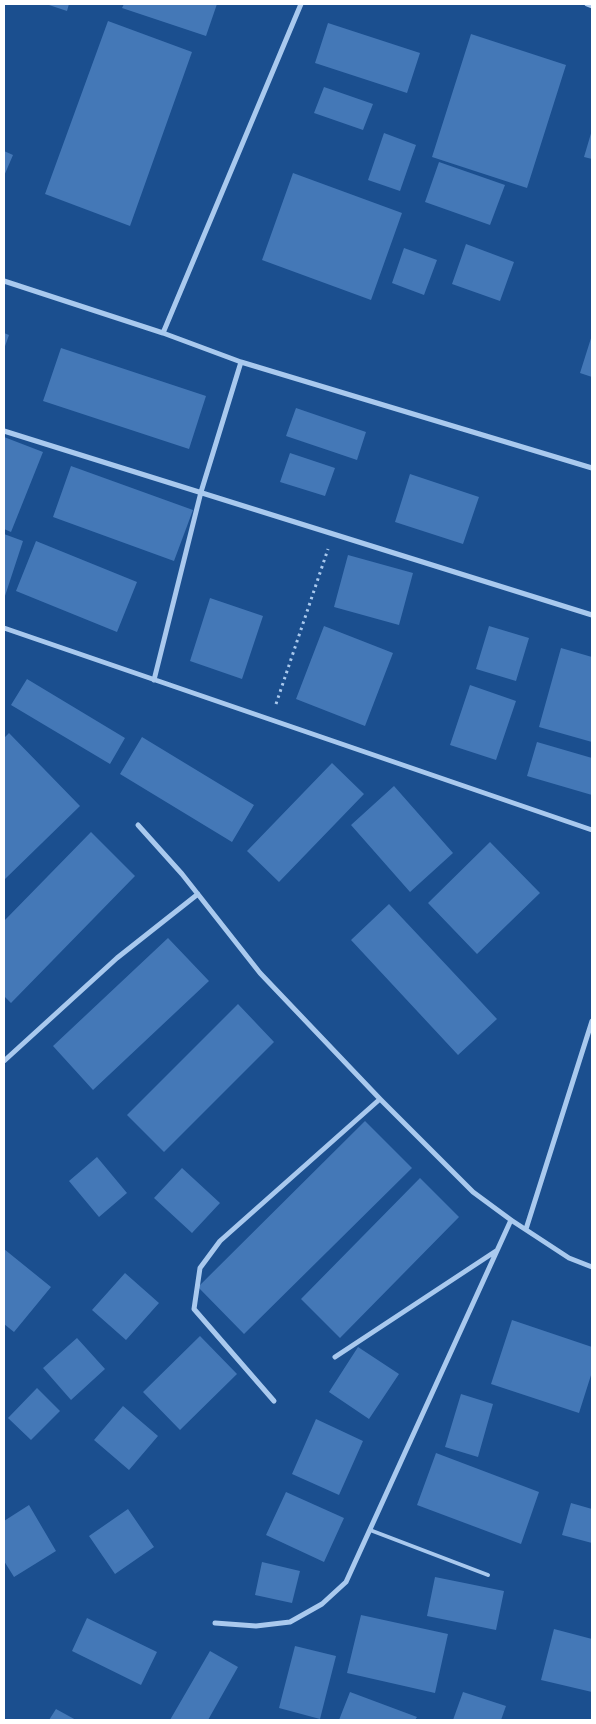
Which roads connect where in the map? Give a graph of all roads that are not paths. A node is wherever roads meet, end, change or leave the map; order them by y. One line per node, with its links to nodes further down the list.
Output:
1 (301, 4): 5 (street)
2 (587, 4): 3 (street)
3 (592, 6)
4 (4, 281): 5 (street)
5 (163, 334): 6 (street)
6 (241, 362): 8 (street); 9 (street)
7 (4, 431): 9 (street)
8 (592, 468)
9 (202, 492): 10 (street); 12 (street)
10 (592, 615)
11 (4, 628): 12 (street)
12 (154, 680): 14 (street)
13 (138, 825): 15 (street)
14 (592, 830)
15 (198, 894): 17 (street); 18 (street)
16 (592, 1021): 20 (street)
17 (4, 1061)
18 (380, 1099): 19 (street); 24 (street)
19 (510, 1220): 20 (street); 21 (street)
20 (526, 1229): 22 (street)
21 (496, 1250): 23 (street); 25 (street)
22 (592, 1267)
23 (336, 1357)
24 (274, 1401)
25 (370, 1530): 26 (lane); 27 (street)
26 (488, 1575)
27 (215, 1623)

